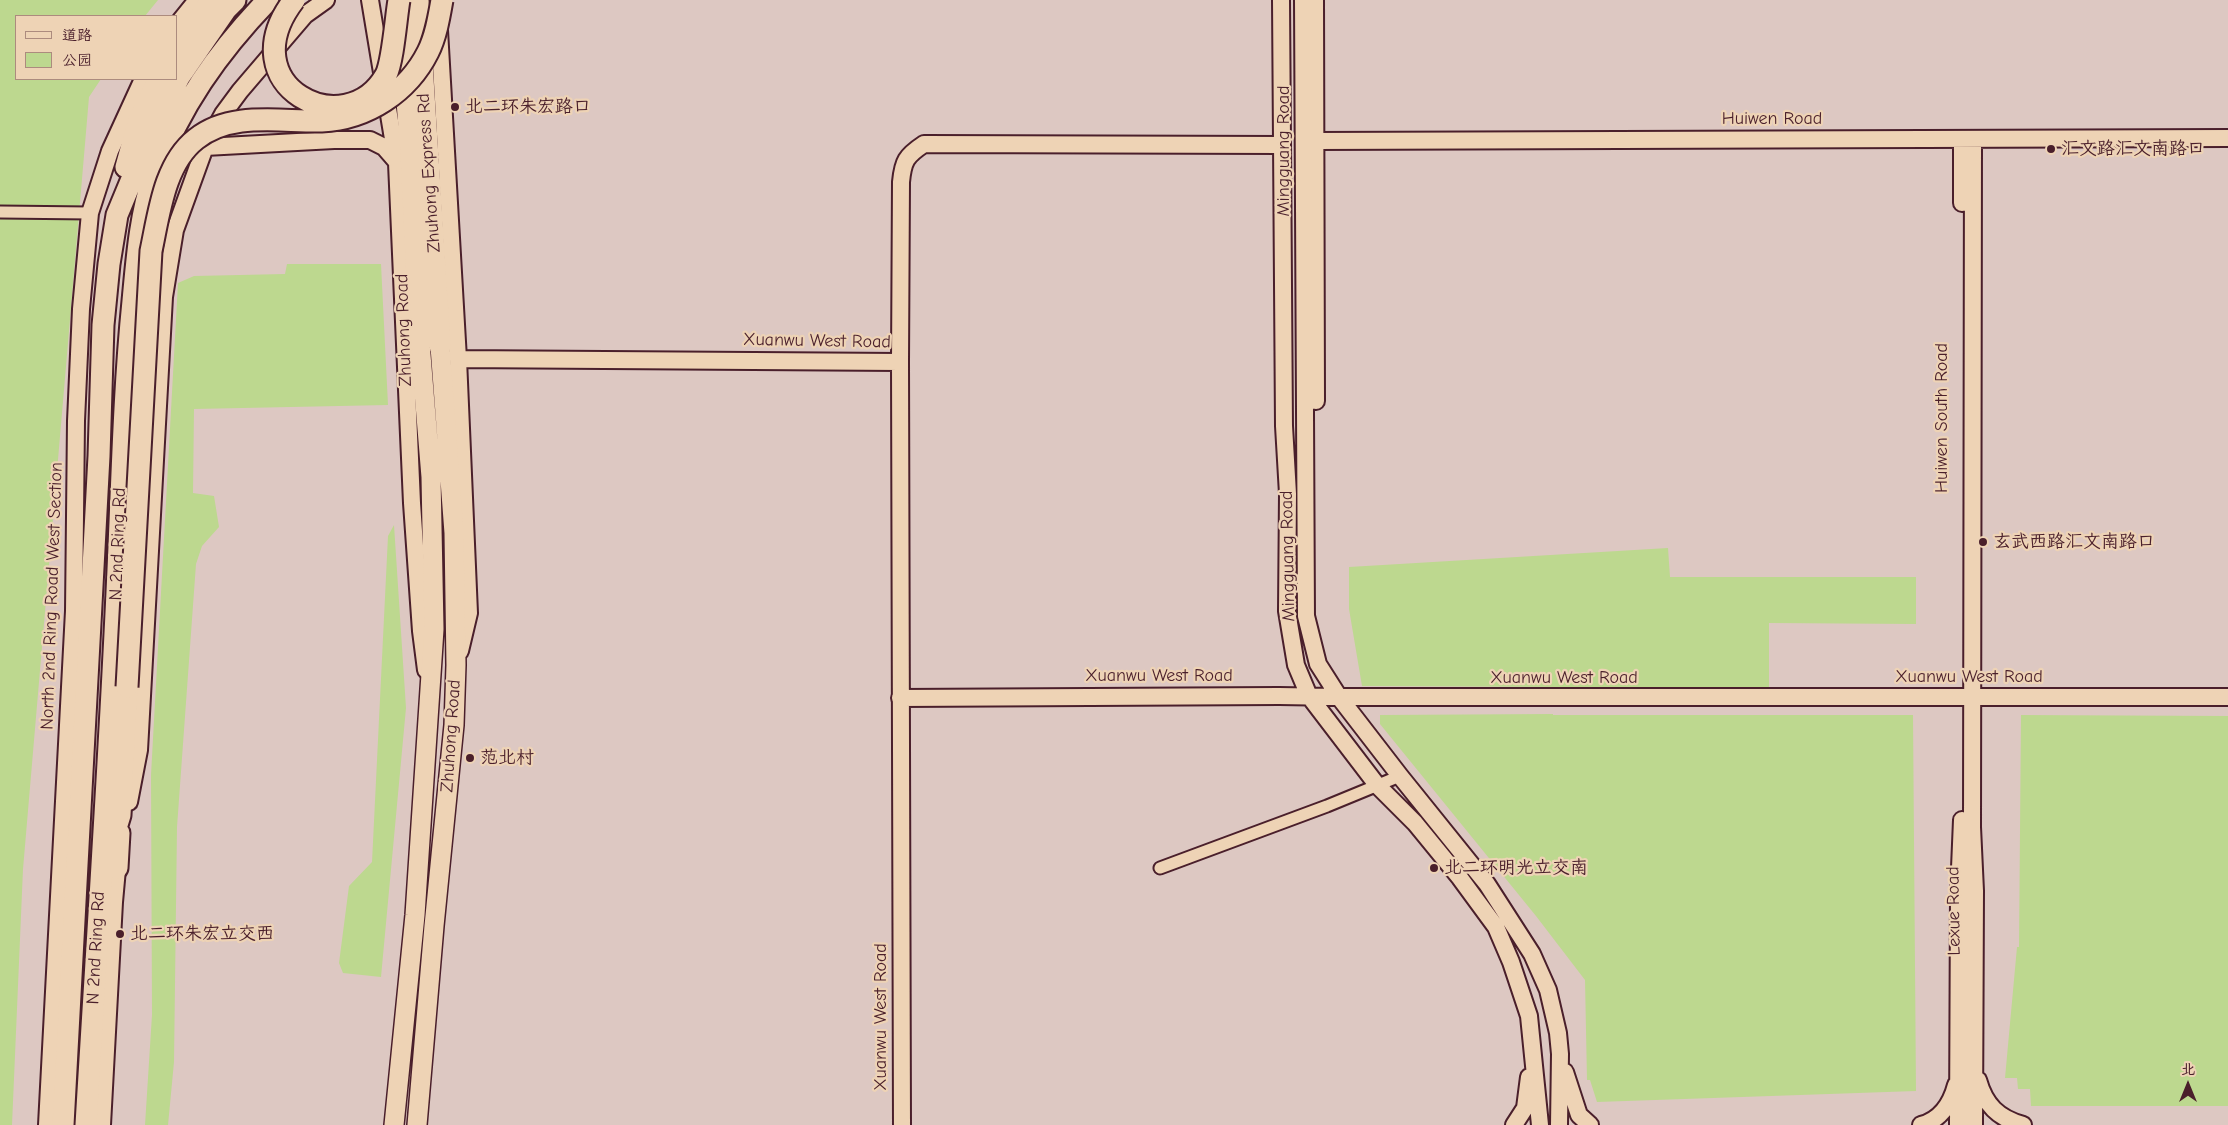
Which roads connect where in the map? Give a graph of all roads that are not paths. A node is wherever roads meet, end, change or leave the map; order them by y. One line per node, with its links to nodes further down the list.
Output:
1 (197, 0): 17 (main road)
2 (212, 0): 18 (highway)
3 (235, 0): 20 (highway, N 2nd Ring Rd)
4 (268, 0): 20 (highway, N 2nd Ring Rd)
5 (316, 0): 16 (main road)
6 (326, 0): 16 (main road)
7 (370, 0): 26 (main road, Zhuhong Road)
8 (400, 0): 16 (highway, bridge); 29 (highway, Zhuhong Express Rd, bridge)
9 (418, 0): 29 (highway, Zhuhong Express Rd, bridge)
10 (436, 0): 30 (main road)
11 (442, 0): 45 (highway, bridge)
12 (1281, 0): 24 (main road, Mingguang Road)
13 (1291, 0): 32 (main road, Mingguang Road)
14 (1303, 0): 32 (main road, Mingguang Road)
15 (1315, 0): 23 (main road)
16 (300, 7): 25 (main road)
17 (178, 24)
18 (178, 48)
19 (143, 80): 28 (main road, North 2nd Ring Road West Section)
20 (178, 81): 47 (highway, N 2nd Ring Rd); 52 (highway, N 2nd Ring Rd)
21 (1968, 138): 22 (main road, Huiwen Road); 23 (main road, Huiwen Road); 39 (main road, Huiwen South Road)
22 (2228, 138)
23 (1316, 141): 34 (main road)
24 (1282, 145): 31 (main road); 33 (main road, Mingguang Road)
25 (205, 146): 26 (main road); 42 (main road)
26 (397, 163): 36 (main road, Zhuhong Road)
27 (0, 212): 28 (street)
28 (90, 213): 51 (main road, North 2nd Ring Road West Section)
29 (430, 344): 35 (main road, Zhuhong Road); 36 (main road, Zhuhong Road)
30 (458, 359): 31 (main road, Xuanwu West Road); 35 (main road)
31 (900, 362): 41 (main road, Xuanwu West Road)
32 (1298, 408): 33 (main road, Mingguang Road); 34 (main road, Mingguang Road)
33 (1288, 494): 37 (main road, Mingguang Road)
34 (1307, 505): 38 (main road, Mingguang Road)
35 (456, 665): 56 (main road, Zhuhong Road)
36 (429, 691): 55 (main road, Zhuhong Road)
37 (1309, 696): 38 (main road, Xuanwu West Road); 41 (main road, Xuanwu West Road); 44 (main road, Mingguang Road)
38 (1339, 697): 39 (main road, Xuanwu West Road); 43 (main road, Mingguang Road)
39 (1967, 697): 40 (main road, Xuanwu West Road); 50 (main road, Lexue Road)
40 (2228, 697)
41 (900, 698): 57 (main road, Xuanwu West Road)
42 (135, 770): 45 (main road); 47 (main road)
43 (1400, 776): 44 (street); 49 (main road, Mingguang Road)
44 (1377, 785): 46 (street); 48 (main road, Mingguang Road)
45 (120, 815): 47 (highway)
46 (1160, 868)
47 (109, 869): 53 (highway, N 2nd Ring Rd); 54 (main road)
48 (1532, 1042): 58 (main road); 59 (main road, Mingguang Road)
49 (1560, 1054): 60 (main road, Mingguang Road); 61 (main road)
50 (1966, 1068): 62 (main road); 63 (main road, Lexue Road); 64 (main road, Lexue Road); 65 (main road)
51 (47, 1125)
52 (63, 1125)
53 (86, 1125)
54 (102, 1125)
55 (394, 1125)
56 (418, 1125)
57 (902, 1125)
58 (1514, 1125)
59 (1540, 1125)
60 (1559, 1125)
61 (1590, 1125)
62 (1921, 1125)
63 (1958, 1125)
64 (1974, 1125)
65 (2023, 1125)

